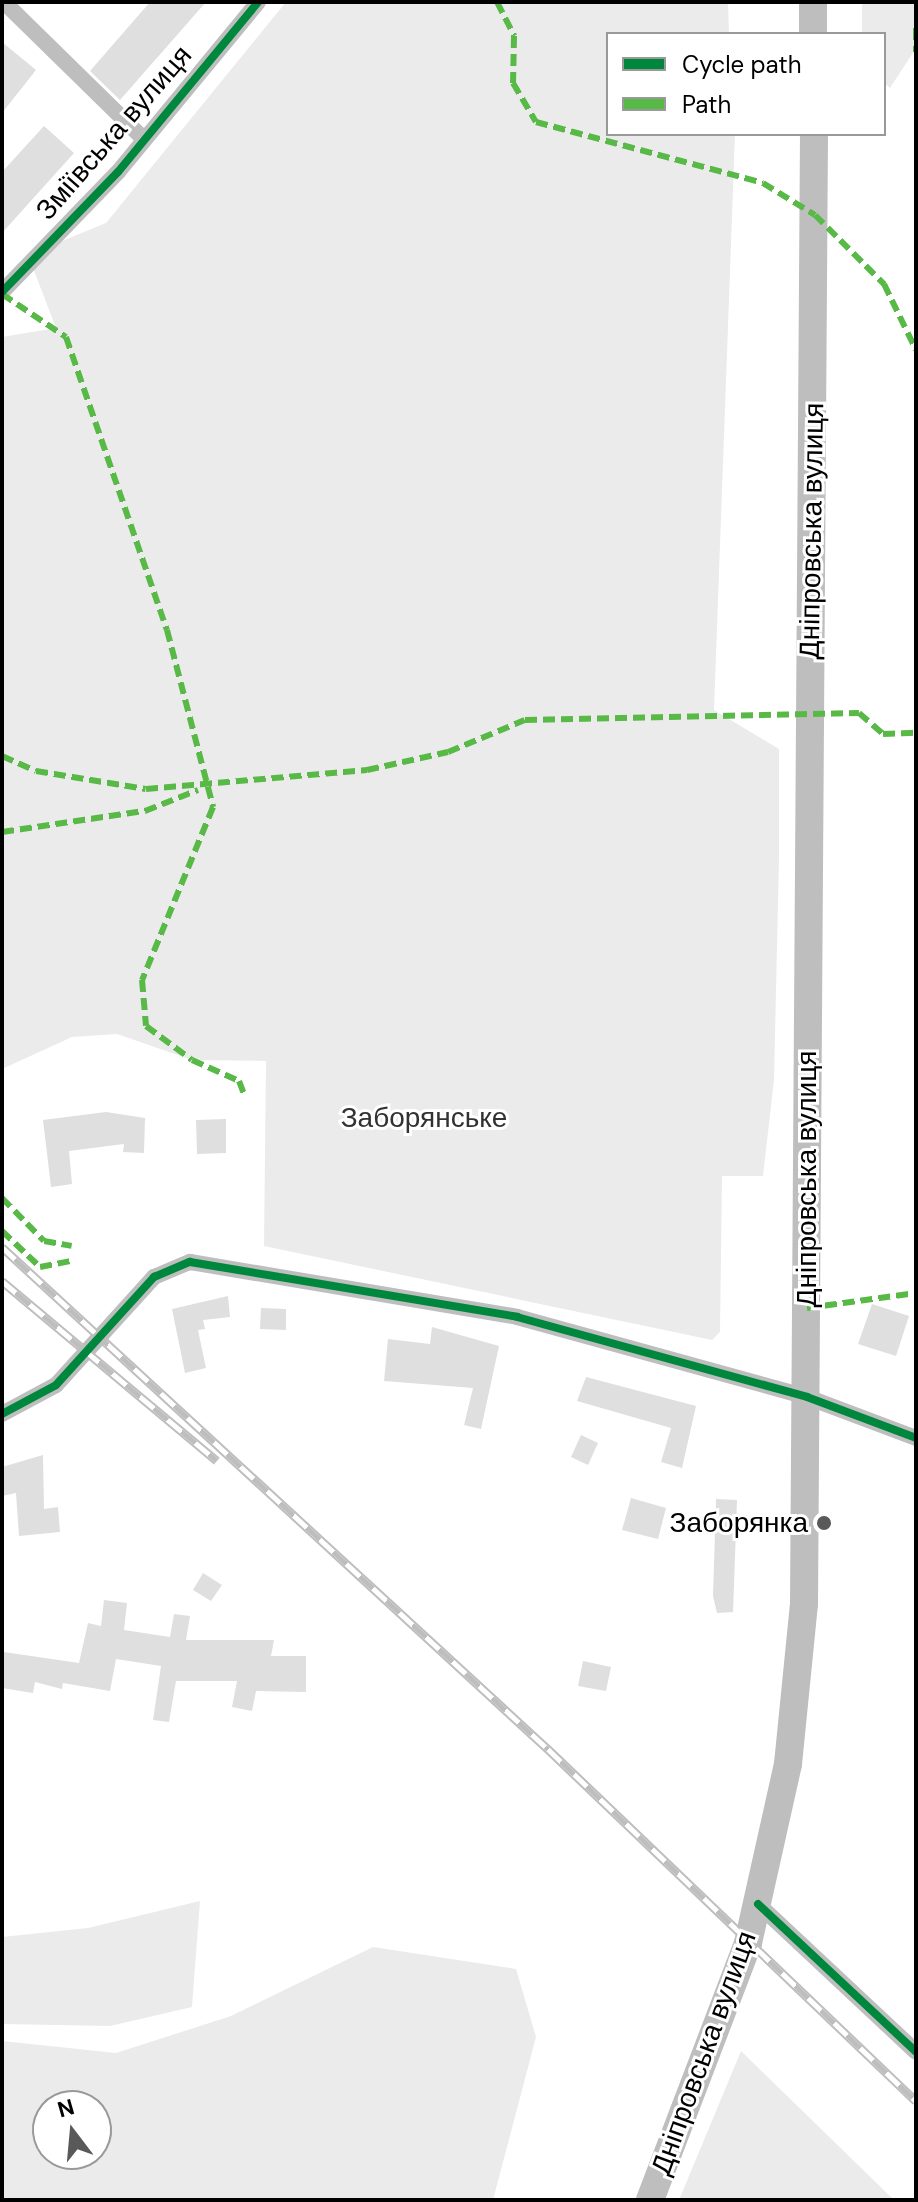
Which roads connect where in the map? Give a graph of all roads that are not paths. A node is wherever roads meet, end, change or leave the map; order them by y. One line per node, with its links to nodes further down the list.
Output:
1 (258, 2): 6 (street, Зміївська вулиця)
2 (813, 2): 4 (highway)
3 (7, 7): 6 (street)
4 (813, 32)
5 (814, 136): 8 (highway, Дніпровська вулиця)
6 (144, 139): 7 (street, Зміївська вулиця)
7 (2, 292)
8 (807, 1397): 9 (street); 10 (street); 11 (highway, Дніпровська вулиця)
9 (2, 1414)
10 (916, 1438)
11 (758, 1904): 12 (street); 13 (highway, Дніпровська вулиця)
12 (916, 2052)
13 (650, 2200)

